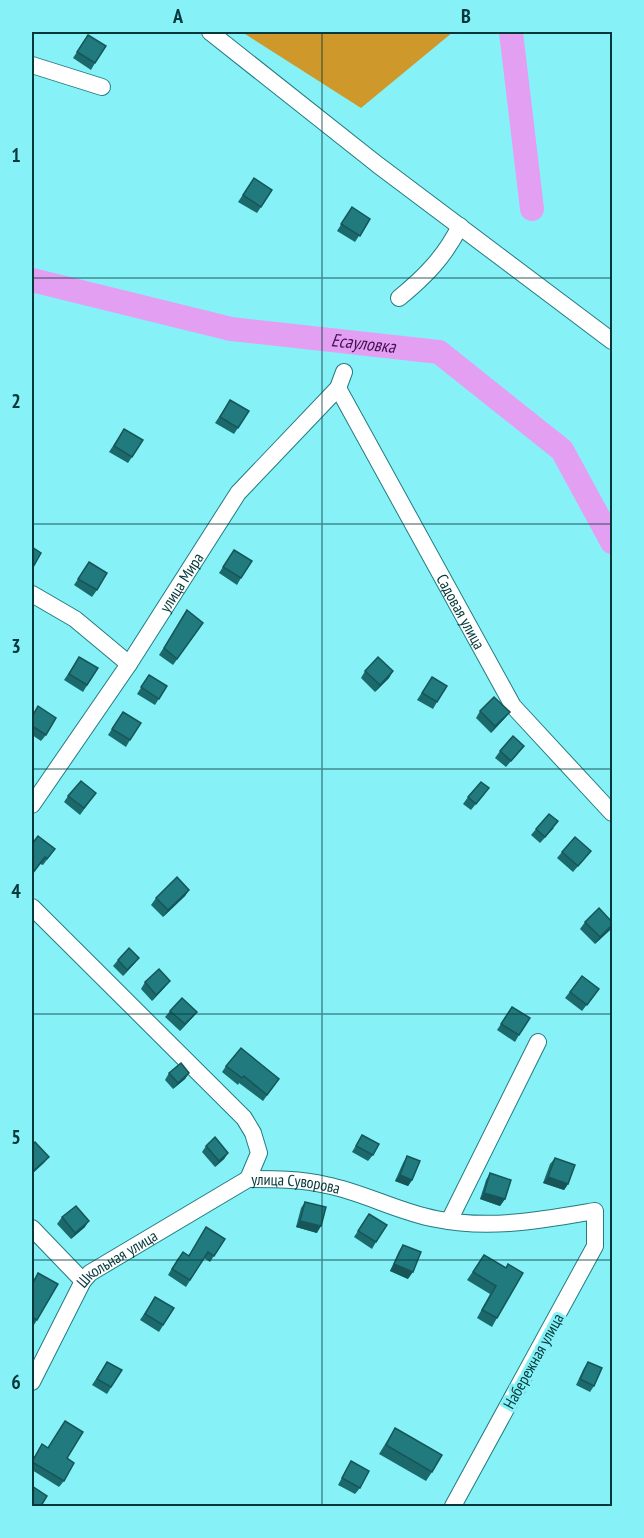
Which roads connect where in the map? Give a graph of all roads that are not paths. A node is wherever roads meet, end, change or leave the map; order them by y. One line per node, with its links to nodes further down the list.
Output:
1 (210, 32): 4 (street)
2 (32, 65): 3 (street)
3 (102, 87)
4 (460, 226): 5 (street); 6 (street)
5 (399, 298)
6 (612, 341)
7 (344, 372): 8 (street, улица Мира)
8 (338, 388): 10 (street, улица Мира); 12 (street, Садовая улица)
9 (32, 594): 10 (street)
10 (129, 664): 11 (street, улица Мира)
11 (32, 805)
12 (612, 813)
13 (32, 908): 15 (street, улица Суворова)
14 (538, 1042): 17 (street)
15 (248, 1179): 17 (street, улица Суворова); 19 (street, Школьная улица)
16 (595, 1211): 17 (street, улица Суворова); 21 (street, Набережная улица)
17 (449, 1221)
18 (32, 1228): 19 (street)
19 (83, 1281): 20 (street, Школьная улица)
20 (32, 1382)
21 (453, 1506)

